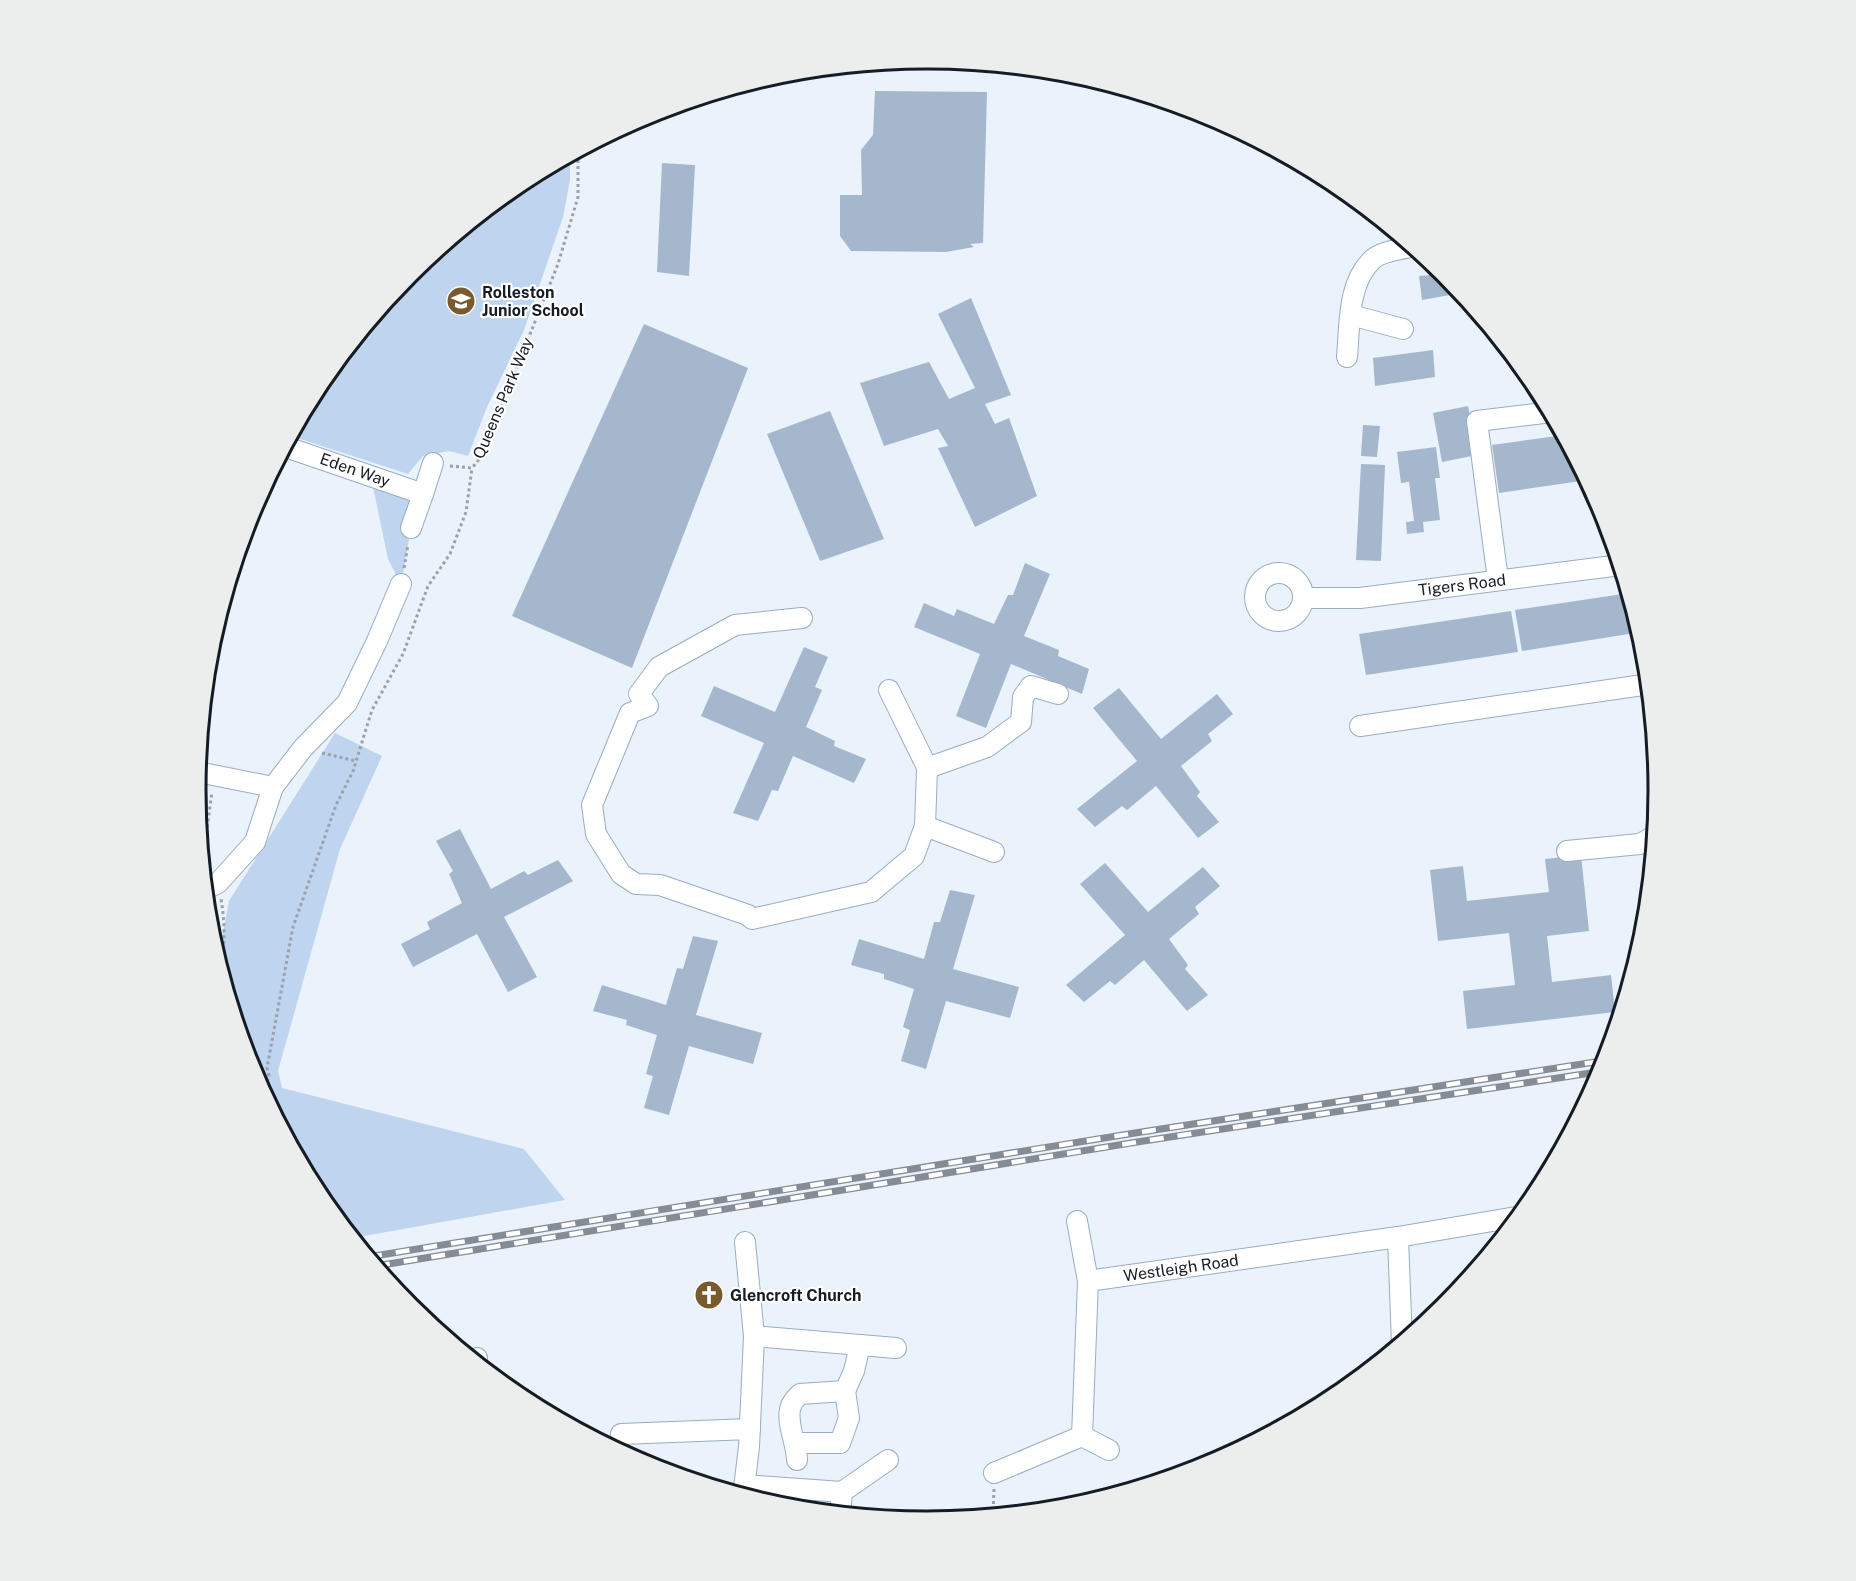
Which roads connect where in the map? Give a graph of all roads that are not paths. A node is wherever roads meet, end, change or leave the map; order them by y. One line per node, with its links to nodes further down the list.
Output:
1 (1405, 249): 2 (street)
2 (1351, 315): 3 (street); 4 (street)
3 (1403, 329)
4 (1347, 357)
5 (1542, 413): 11 (street)
6 (293, 449): 8 (street, Eden Way)
7 (433, 463): 8 (street)
8 (423, 494): 9 (street)
9 (411, 528)
10 (1613, 566): 11 (street, Tigers Road)
11 (1498, 580): 13 (street, Tigers Road)
12 (401, 584): 21 (street)
13 (1303, 598)
14 (802, 618): 22 (street)
15 (1641, 685): 18 (street)
16 (889, 690): 19 (street)
17 (1058, 694): 19 (street)
18 (1360, 726)
19 (933, 766): 22 (street)
20 (206, 773): 21 (street)
21 (273, 786): 26 (street)
22 (925, 826): 25 (street)
23 (1648, 840): 24 (street)
24 (1567, 851)
25 (994, 852)
26 (213, 885)
27 (1508, 1218): 29 (street, Westleigh Road)
28 (1077, 1221): 31 (street)
29 (1398, 1237): 31 (street, Westleigh Road); 32 (street)
30 (744, 1242): 33 (street)
31 (1088, 1281): 39 (street)
32 (1402, 1335)
33 (754, 1336): 34 (street); 37 (street)
34 (860, 1345): 35 (street); 36 (street)
35 (896, 1348)
36 (845, 1391): 36 (street)
37 (750, 1429): 38 (street); 43 (street)
38 (621, 1434)
39 (1082, 1436): 40 (street); 42 (street)
40 (1109, 1450)
41 (888, 1460): 45 (street)
42 (994, 1473)
43 (744, 1488)
44 (754, 1490): 45 (street)
45 (842, 1492): 46 (street)
46 (841, 1507)

